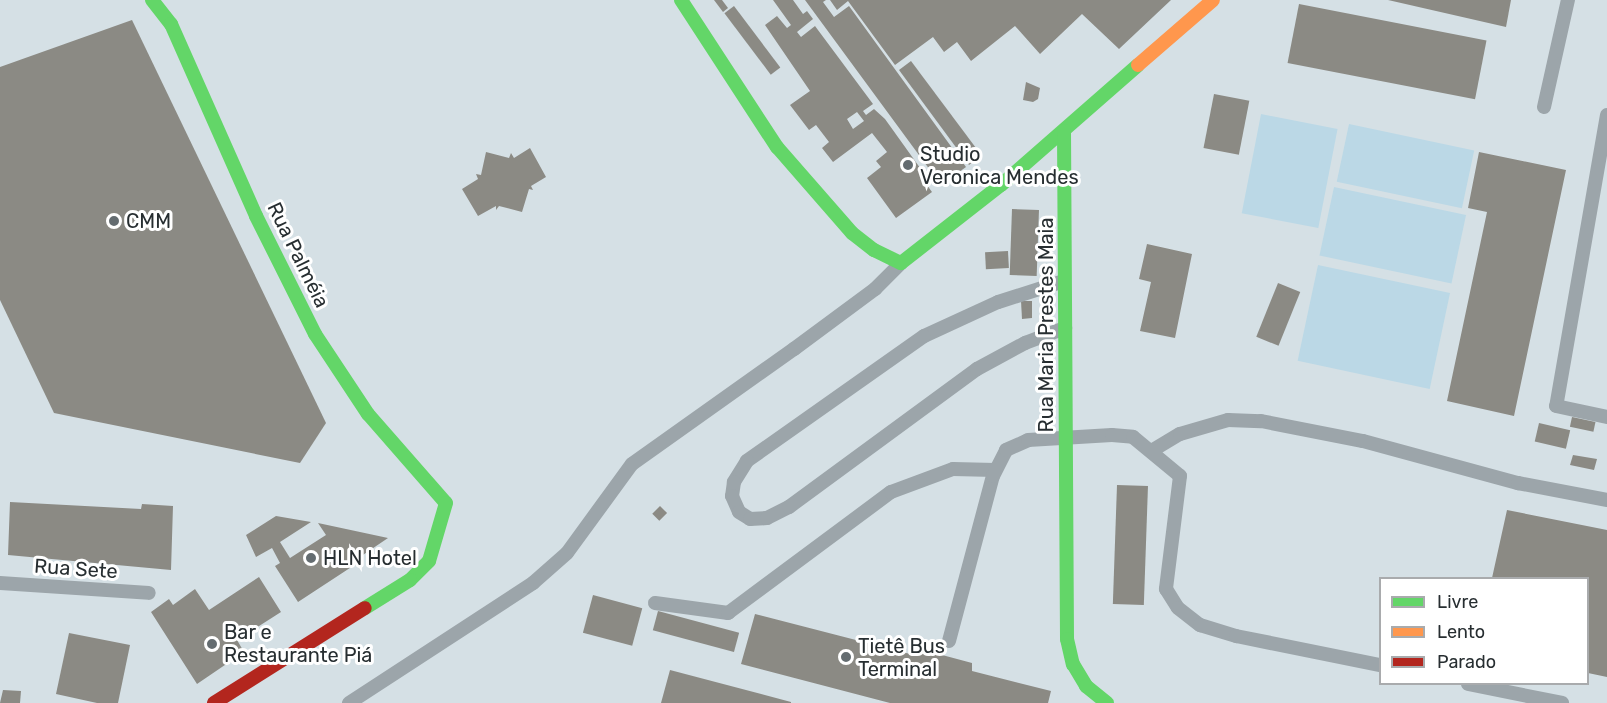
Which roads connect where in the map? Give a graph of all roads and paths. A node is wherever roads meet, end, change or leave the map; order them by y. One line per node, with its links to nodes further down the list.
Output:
1 (152, 0): 6 (street, Rua Palméia)
2 (169, 0): 6 (street)
3 (681, 0): 10 (street)
4 (1213, 0): 9 (street)
5 (1568, 0): 7 (lane)
6 (171, 24): 24 (street, Rua Palméia)
7 (1544, 107)
8 (1607, 115): 13 (lane)
9 (1064, 131): 10 (street); 11 (street, Rua Maria Prestes Maia)
10 (901, 263): 25 (lane)
11 (1067, 279): 12 (street, Rua Maria Prestes Maia); 12 (lane)
12 (1067, 327): 14 (street, Rua Maria Prestes Maia)
13 (1607, 417)
14 (1066, 437): 15 (lane); 16 (lane); 26 (street, Rua Maria Prestes Maia)
15 (1153, 450): 17 (lane); 22 (lane)
16 (995, 470): 20 (lane); 21 (lane)
17 (1607, 500)
18 (0, 583): 19 (lane, Rua Sete)
19 (149, 593)
20 (655, 603)
21 (949, 641)
22 (1379, 666)
23 (1473, 685): 27 (lane)
24 (214, 703)
25 (349, 703)
26 (1107, 703)
27 (1562, 703)

